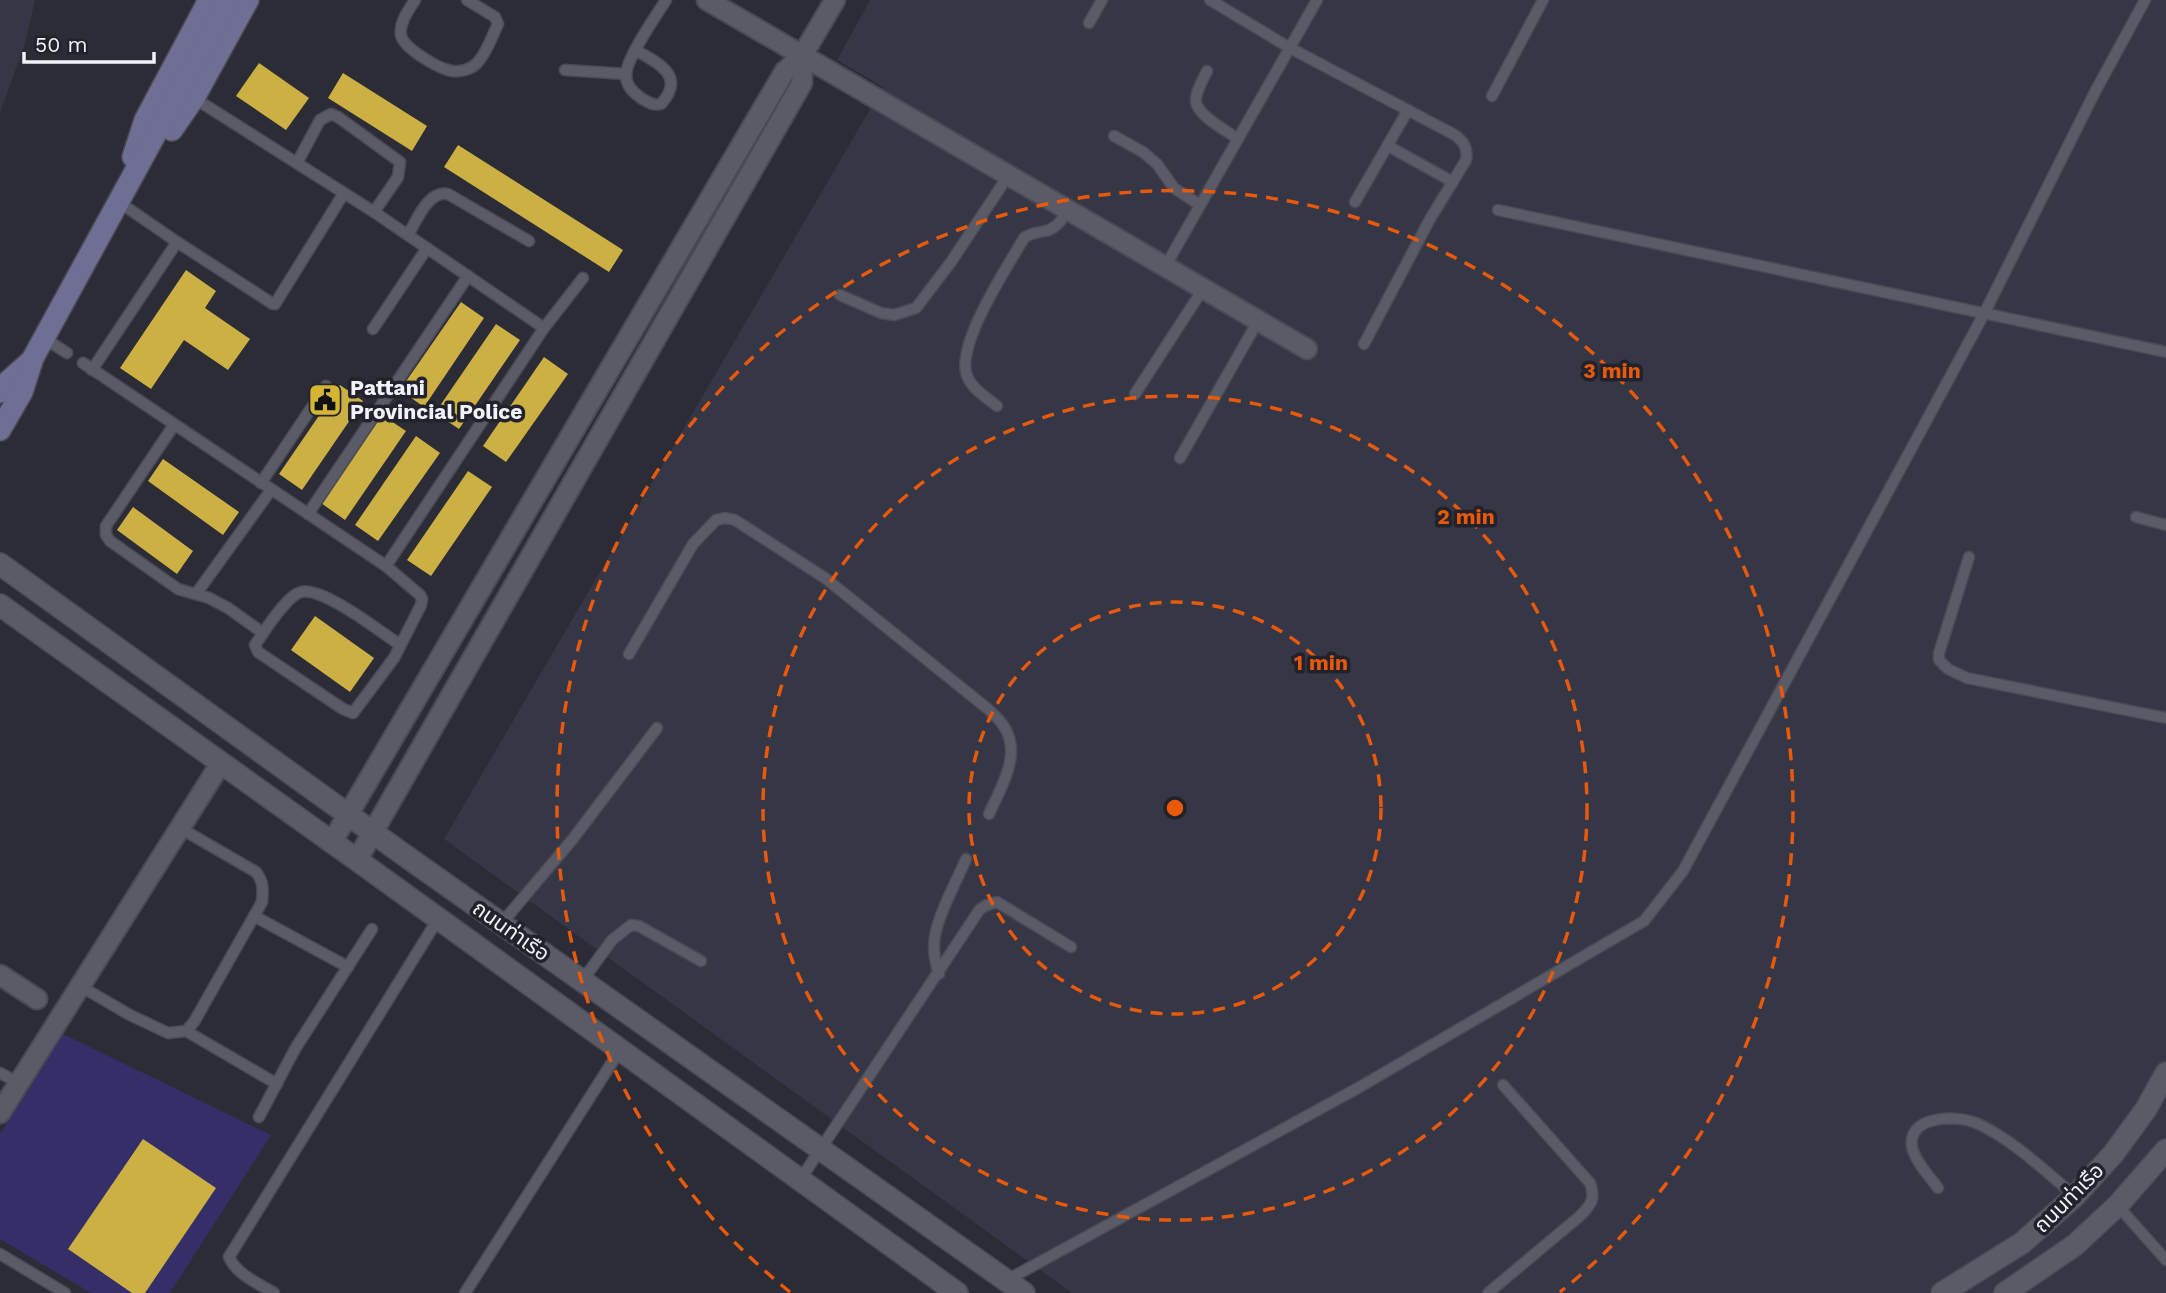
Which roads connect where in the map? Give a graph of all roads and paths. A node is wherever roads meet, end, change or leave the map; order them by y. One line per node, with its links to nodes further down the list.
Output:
1 (209, 0): 31 (main road)
2 (229, 0): 31 (main road)
3 (248, 0): 22 (main road)
4 (415, 0): 5 (lane)
5 (467, 0)
6 (666, 0): 16 (lane)
7 (707, 0): 17 (street)
8 (835, 0): 17 (street)
9 (1102, 0): 14 (lane)
10 (1210, 0): 15 (lane)
11 (1317, 0): 15 (lane)
12 (1544, 0): 21 (lane)
13 (2145, 0): 46 (lane)
14 (1088, 23)
15 (1290, 48): 23 (lane); 25 (lane)
16 (635, 50): 20 (lane); 20 (lane)
17 (802, 56): 28 (street); 80 (street); 82 (street)
18 (565, 70): 20 (lane)
19 (1207, 71): 25 (lane)
20 (626, 74)
21 (1492, 96)
22 (194, 98): 27 (lane); 31 (main road)
23 (1408, 110): 26 (lane); 29 (lane)
24 (1114, 136): 33 (lane)
25 (1238, 139): 33 (lane)
26 (1388, 146): 29 (lane); 32 (lane)
27 (297, 163): 30 (lane); 36 (lane)
28 (1008, 176): 35 (street); 45 (lane)
29 (1452, 182): 51 (lane)
30 (344, 193): 36 (lane); 39 (lane)
31 (119, 202): 39 (lane); 50 (main road)
32 (1355, 202)
33 (1200, 205): 41 (lane)
34 (1498, 209): 46 (lane)
35 (1068, 211): 41 (street); 59 (lane)
36 (374, 212): 37 (lane)
37 (408, 235): 38 (lane); 40 (lane)
38 (529, 241)
39 (177, 242): 60 (lane)
40 (427, 248): 42 (lane); 49 (lane)
41 (1165, 267): 44 (street)
42 (468, 276): 48 (lane); 65 (lane)
43 (583, 278): 48 (lane)
44 (1203, 289): 47 (street); 58 (lane)
45 (839, 295)
46 (1984, 314): 53 (lane); 115 (lane)
47 (1258, 321): 52 (street); 62 (lane)
48 (544, 328): 70 (lane)
49 (373, 329)
50 (45, 339): 54 (lane); 55 (main road)
51 (1364, 344)
52 (1307, 349)
53 (2166, 352)
54 (67, 353)
55 (33, 358): 57 (main road); 61 (main road)
56 (326, 386): 63 (lane)
57 (0, 392)
58 (1135, 394)
59 (997, 406)
60 (174, 425): 63 (lane); 71 (lane)
61 (0, 430)
62 (1180, 458)
63 (261, 482): 64 (lane)
64 (271, 490): 65 (lane); 71 (lane)
65 (308, 514): 70 (lane)
66 (2136, 517): 67 (lane)
67 (2166, 525)
68 (1969, 557): 76 (lane)
69 (0, 564): 80 (street, ถนนท่าเรือ)
70 (386, 566): 74 (lane)
71 (196, 593): 73 (lane)
72 (0, 605): 78 (street, ถนนท่าเรือ)
73 (263, 633): 74 (lane); 74 (lane)
74 (400, 645)
75 (629, 654): 79 (lane)
76 (2166, 718)
77 (657, 728): 88 (lane)
78 (221, 764): 81 (street); 83 (street, ถนนท่าเรือ)
79 (989, 814)
80 (347, 815): 82 (street, ถนนท่าเรือ); 83 (street)
81 (180, 828): 86 (lane); 96 (street)
82 (373, 833): 85 (street); 88 (street, ถนนท่าเรือ)
83 (331, 842): 85 (street, ถนนท่าเรือ)
84 (966, 859): 93 (lane)
85 (357, 860): 87 (street, ถนนท่าเรือ)
86 (254, 916): 92 (lane); 98 (lane)
87 (438, 919): 99 (street, ถนนท่าเรือ); 117 (lane)
88 (501, 924): 95 (street, ถนนท่าเรือ)
89 (372, 929): 92 (lane)
90 (1071, 947): 93 (lane)
91 (701, 961): 95 (lane)
92 (348, 967): 103 (lane)
93 (939, 974): 108 (lane)
94 (0, 975): 97 (street)
95 (582, 981): 108 (street, ถนนท่าเรือ)
96 (80, 986): 98 (lane); 102 (street)
97 (37, 999)
98 (186, 1031): 103 (lane)
99 (620, 1050): 109 (street, ถนนท่าเรือ); 118 (lane)
100 (0, 1073): 102 (lane)
101 (2166, 1073): 111 (street, ถนนท่าเรือ)
102 (19, 1083): 105 (street)
103 (276, 1084): 106 (lane)
104 (1503, 1085): 121 (lane)
105 (0, 1113)
106 (259, 1117)
107 (2166, 1150): 112 (street, ถนนท่าเรือ)
108 (822, 1151): 109 (lane); 115 (street, ถนนท่าเรือ)
109 (800, 1181): 119 (street, ถนนท่าเรือ)
110 (1938, 1188): 111 (lane)
111 (2075, 1196): 122 (street, ถนนท่าเรือ)
112 (2118, 1205): 114 (lane); 123 (street, ถนนท่าเรือ)
113 (0, 1254): 116 (lane)
114 (2166, 1261)
115 (1006, 1280): 120 (street, ถนนท่าเรือ)
116 (65, 1293)
117 (274, 1293)
118 (465, 1293)
119 (957, 1293)
120 (1024, 1293)
121 (1488, 1293)
122 (1942, 1293)
123 (2005, 1293)

